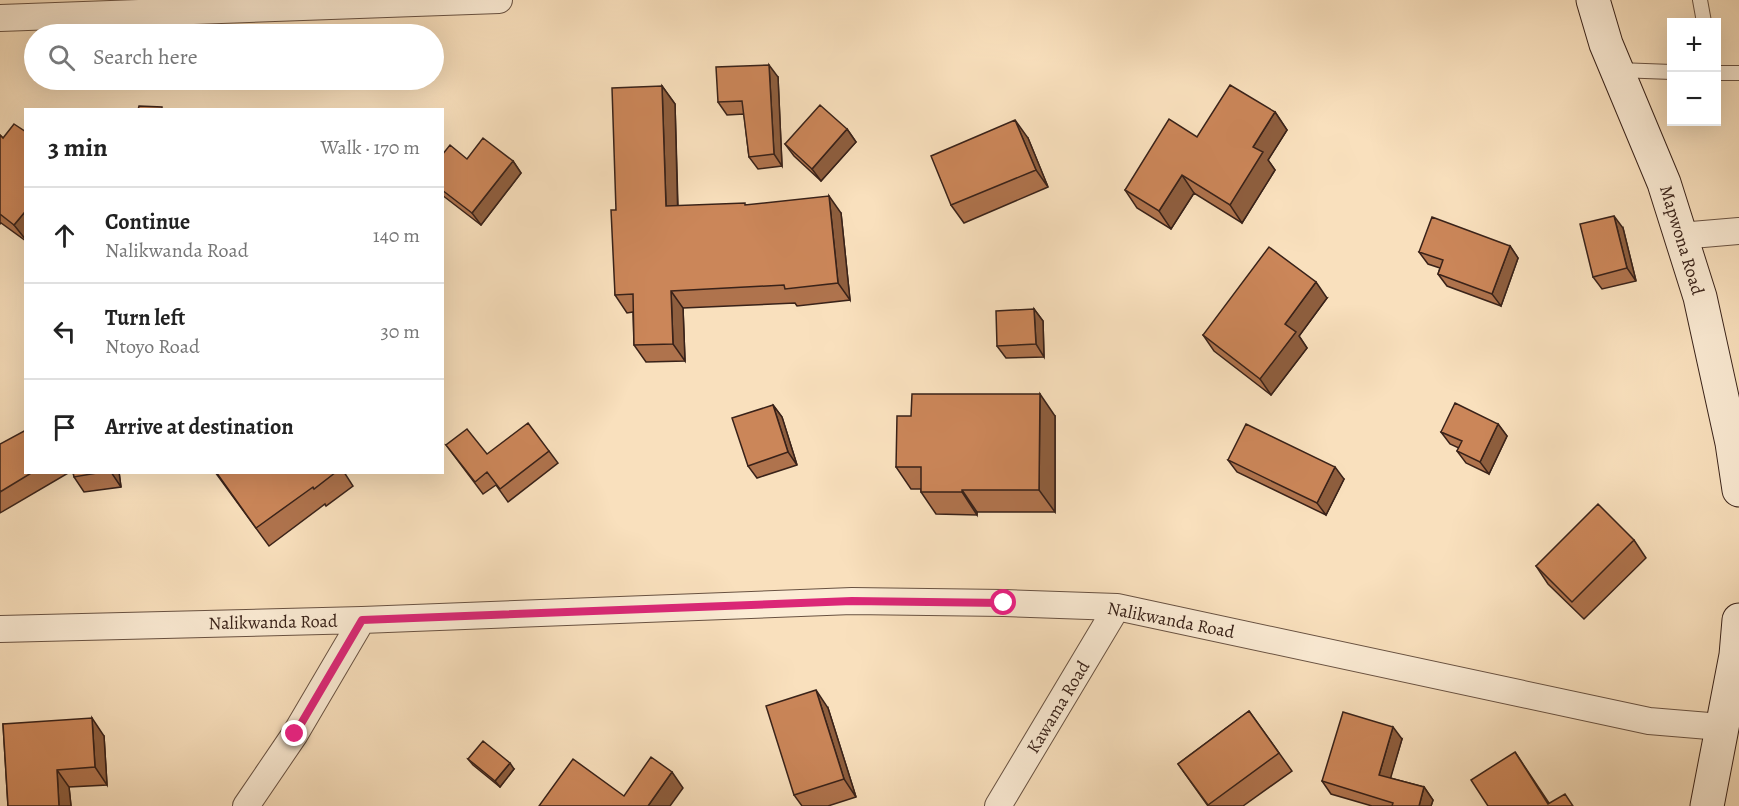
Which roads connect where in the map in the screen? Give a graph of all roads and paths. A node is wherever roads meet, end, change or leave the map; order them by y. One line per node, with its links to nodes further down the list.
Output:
1 (499, 0): 4 (street)
2 (1593, 0): 7 (main road, Mapwona Road)
3 (1700, 0): 6 (lane)
4 (102, 7): 5 (street)
5 (0, 18)
6 (1703, 18)
7 (1618, 70): 8 (lane); 12 (main road, Mapwona Road)
8 (1667, 72)
9 (1721, 73): 10 (lane)
10 (1739, 73)
11 (1739, 231): 12 (street)
12 (1680, 236): 13 (main road, Mapwona Road)
13 (1739, 490)
14 (1117, 607): 15 (street, Nalikwanda Road); 18 (street, Nalikwanda Road); 20 (street, Kawama Road)
15 (362, 620): 17 (street, Nalikwanda Road); 19 (street)
16 (1739, 620): 18 (main road)
17 (0, 629)
18 (1721, 728): 21 (main road)
19 (246, 806)
20 (998, 806)
21 (1707, 806)

